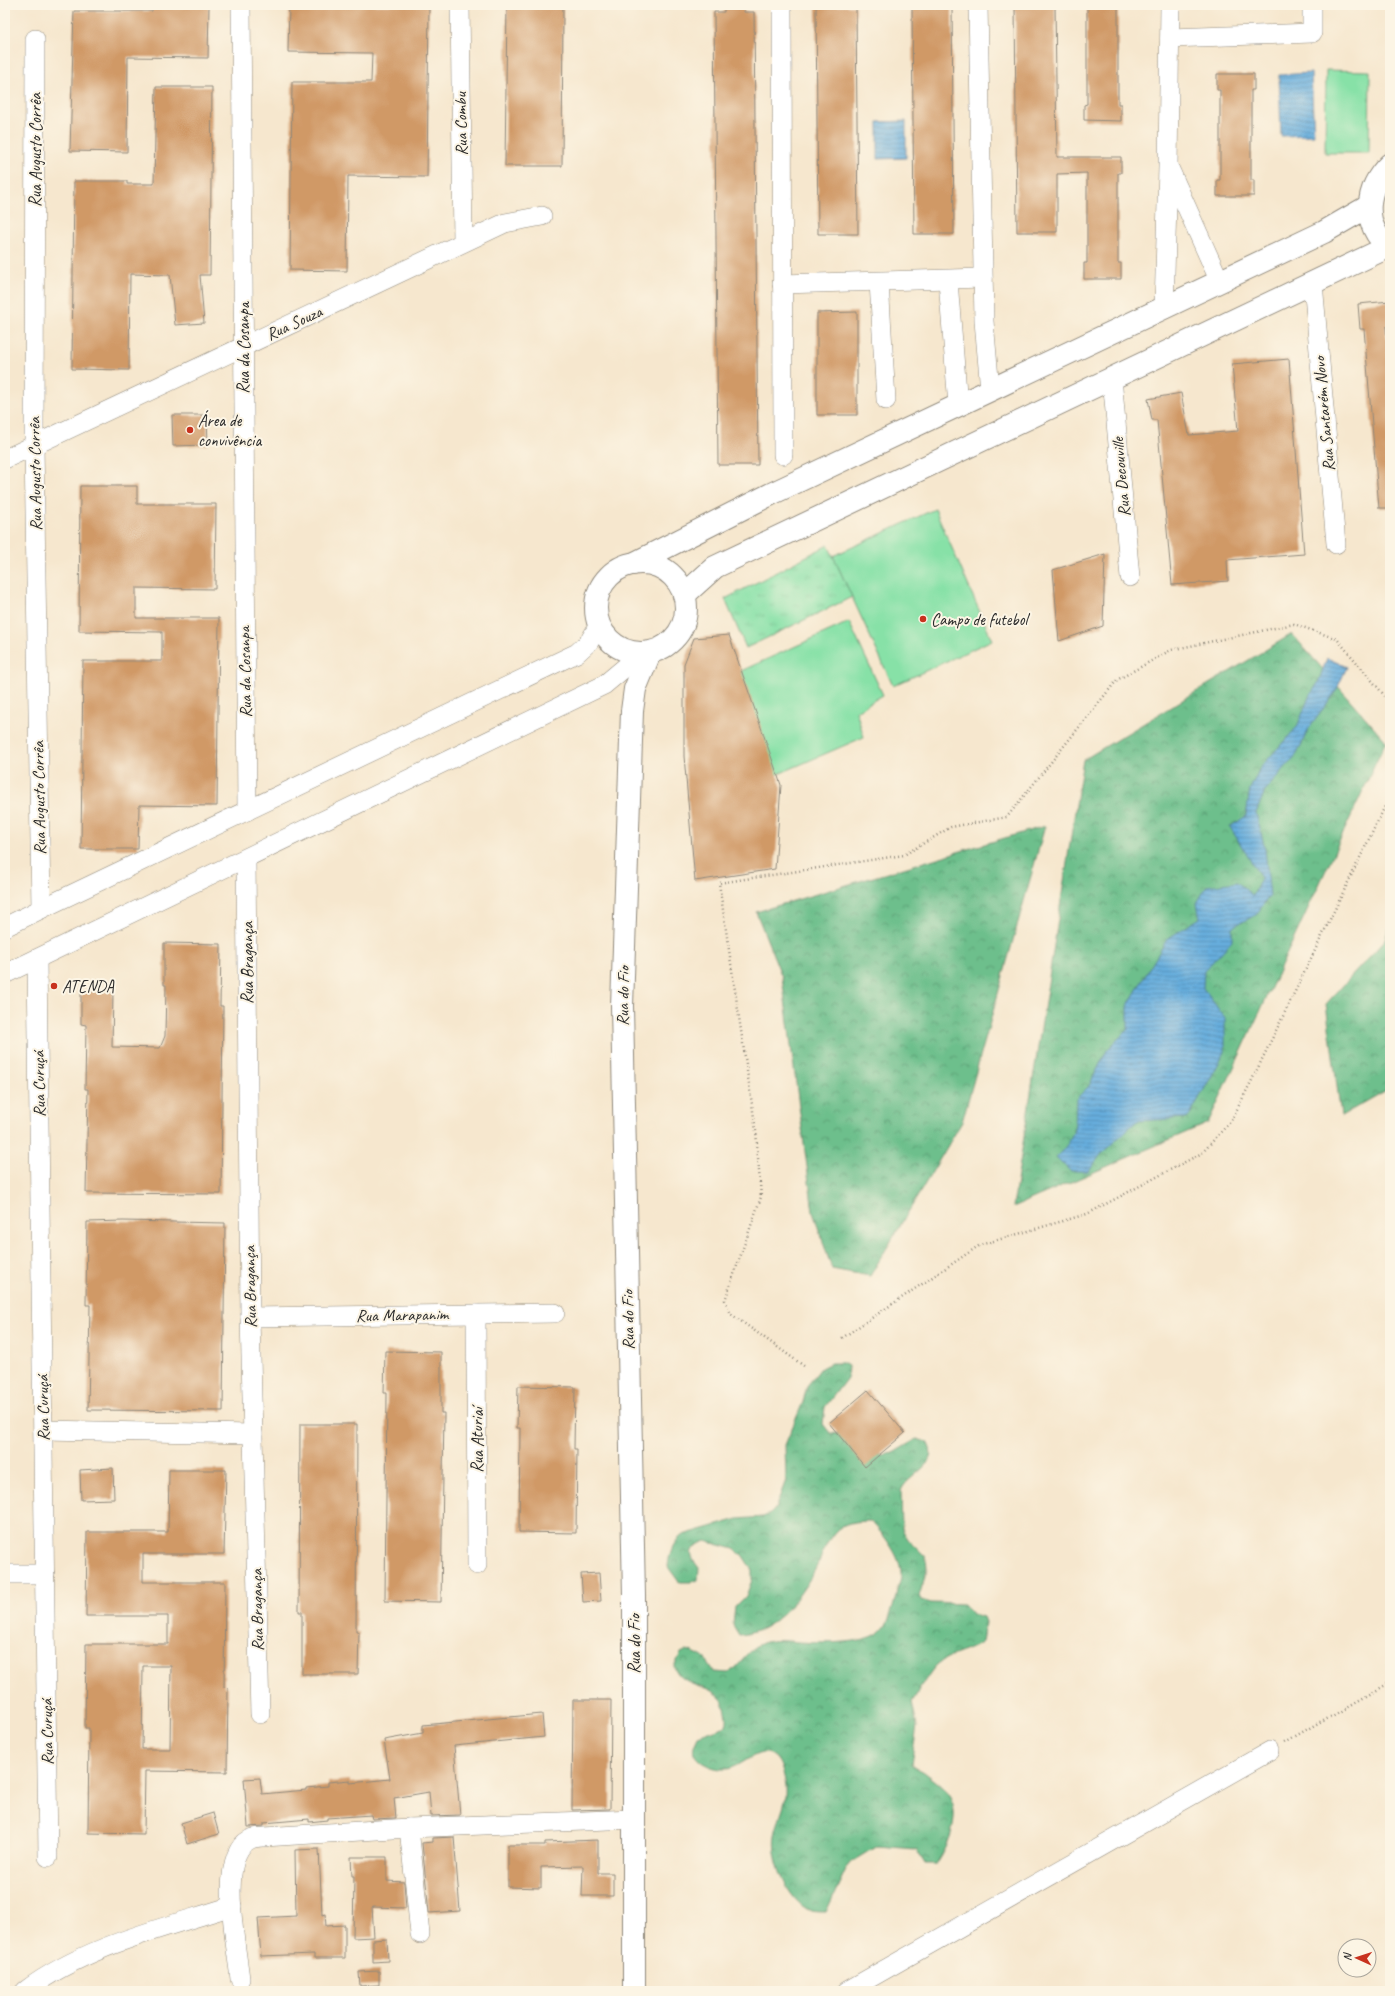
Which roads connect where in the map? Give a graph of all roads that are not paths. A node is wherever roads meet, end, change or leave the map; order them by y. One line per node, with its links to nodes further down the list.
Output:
1 (241, 5): 22 (street, Rua da Cosanpa)
2 (460, 5): 13 (street, Rua Combu)
3 (782, 5): 20 (street)
4 (978, 5): 15 (street)
5 (1170, 5): 7 (street)
6 (1312, 5): 7 (street)
7 (1170, 38): 10 (street)
8 (36, 39): 27 (street, Rua Augusto Corrêa)
9 (1390, 164): 11 (street)
10 (1168, 167): 18 (street); 21 (street)
11 (1369, 206): 14 (street); 18 (street)
12 (542, 216): 13 (street, Rua Souza)
13 (463, 242): 22 (street, Rua Souza)
14 (1389, 247): 19 (street)
15 (983, 278): 16 (street); 24 (street)
16 (948, 280): 17 (street); 26 (street)
17 (879, 282): 20 (street); 25 (street)
18 (1220, 282): 21 (street)
19 (1313, 283): 23 (street); 30 (street, Rua Santarém Novo)
20 (782, 284): 28 (street)
21 (1164, 309): 24 (street)
22 (242, 347): 27 (street, Rua Souza); 36 (street, Rua da Cosanpa)
23 (1112, 378): 32 (street, Rua Decouville); 33 (street)
24 (990, 390): 26 (street)
25 (886, 400)
26 (958, 405): 31 (street)
27 (34, 445): 29 (street, Rua Souza); 38 (street, Rua Augusto Corrêa)
28 (783, 455)
29 (5, 459)
30 (1336, 544)
31 (633, 564): 33 (street); 34 (street)
32 (1130, 577)
33 (684, 596): 35 (street)
34 (600, 625): 35 (street); 36 (street)
35 (646, 653): 37 (street); 52 (street, Rua do Fio)
36 (247, 811): 38 (street)
37 (246, 859): 40 (street); 44 (street, Rua Bragança)
38 (41, 909): 39 (street)
39 (5, 928)
40 (37, 959): 41 (street); 45 (street, Rua Curuçá)
41 (5, 974)
42 (555, 1313): 43 (street, Rua Marapanim)
43 (476, 1314): 44 (street, Rua Marapanim); 47 (street, Rua Aturiaí)
44 (250, 1317): 46 (street, Rua Bragança)
45 (43, 1430): 46 (street); 49 (street, Rua Curuçá)
46 (253, 1434): 50 (street, Rua Bragança)
47 (477, 1565)
48 (5, 1574): 49 (street)
49 (45, 1574): 54 (street, Rua Curuçá)
50 (260, 1714)
51 (1270, 1751): 60 (street)
52 (634, 1819): 53 (street); 59 (street, Rua do Fio)
53 (409, 1828): 55 (street); 56 (street)
54 (48, 1857)
55 (232, 1906): 57 (street); 58 (street)
56 (420, 1934)
57 (240, 1979)
58 (25, 1991)
59 (634, 1991)
60 (847, 1991)

